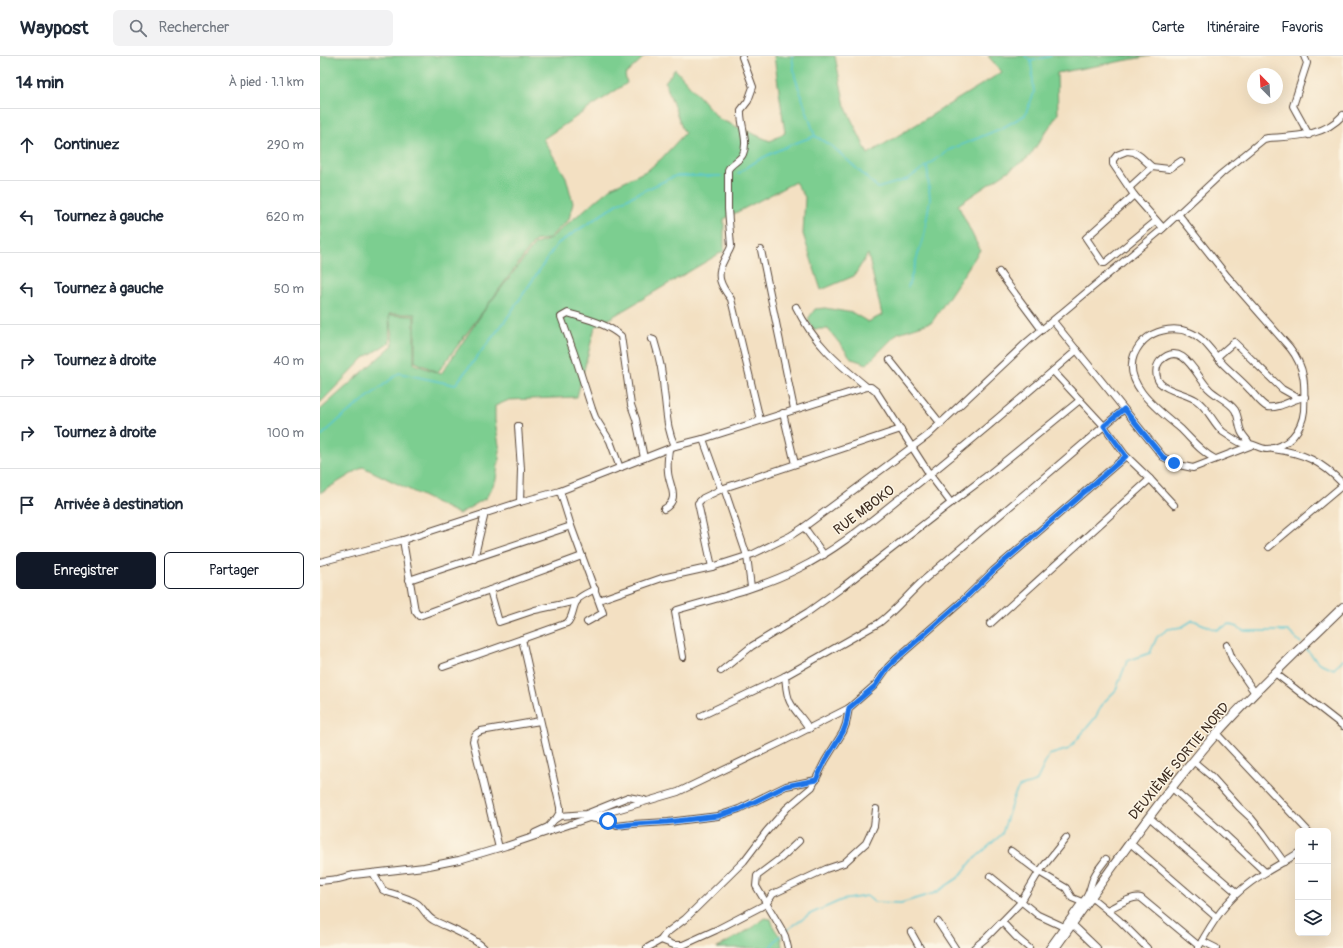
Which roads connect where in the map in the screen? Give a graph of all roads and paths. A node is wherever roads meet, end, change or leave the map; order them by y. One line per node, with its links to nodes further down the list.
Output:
1 (742, 56): 28 (street)
2 (1304, 56): 4 (street)
3 (1343, 115): 4 (street)
4 (1309, 135): 9 (street)
5 (1181, 162): 6 (street)
6 (1152, 167): 7 (street); 7 (street)
7 (1130, 187): 8 (street)
8 (1134, 194): 10 (street); 10 (street)
9 (1179, 215): 11 (street); 23 (street)
10 (1156, 221): 11 (street)
11 (1163, 228): 15 (street)
12 (761, 250): 25 (street)
13 (1000, 272): 16 (street)
14 (796, 307): 22 (street)
15 (1053, 321): 16 (street); 18 (street)
16 (1042, 330): 29 (street)
17 (651, 339): 37 (street)
18 (1076, 350): 21 (street, RUE MBOKO); 26 (street)
19 (1217, 357): 23 (street); 23 (street); 43 (street)
20 (890, 360): 29 (street)
21 (1053, 371): 24 (street); 46 (street, RUE MBOKO)
22 (867, 387): 25 (street); 32 (street)
23 (1301, 398): 40 (street)
24 (1080, 400): 31 (street); 52 (street)
25 (794, 409): 27 (street)
26 (1124, 409): 31 (street); 43 (street)
27 (783, 413): 28 (street); 44 (street)
28 (760, 420): 35 (street)
29 (941, 424): 38 (street)
30 (518, 426): 51 (street)
31 (1104, 426): 41 (street); 81 (street)
32 (901, 428): 38 (street); 44 (street)
33 (1241, 431): 34 (street); 34 (street); 36 (street)
34 (1233, 438): 36 (street)
35 (703, 439): 37 (street); 49 (street)
36 (1251, 444): 40 (street); 43 (street)
37 (675, 446): 39 (street)
38 (913, 448): 46 (street); 57 (street)
39 (669, 449): 42 (street); 54 (street)
40 (1267, 449): 48 (street)
41 (1126, 456): 47 (street); 83 (street)
42 (644, 458): 45 (street); 45 (street)
43 (1215, 459)
44 (795, 464): 49 (street)
45 (620, 468): 50 (street)
46 (930, 475): 52 (street); 60 (street, RUE MBOKO)
47 (1150, 479): 53 (street); 74 (street)
48 (1343, 484): 59 (street)
49 (722, 488): 62 (street); 65 (street)
50 (560, 491): 51 (street); 56 (street)
51 (520, 502): 55 (street)
52 (951, 503): 79 (street)
53 (1174, 504)
54 (664, 509)
55 (485, 513): 58 (street); 63 (street)
56 (571, 526): 61 (street); 63 (street)
57 (804, 527): 60 (street); 62 (street)
58 (403, 540): 64 (street); 66 (street)
59 (1269, 546)
60 (824, 554): 67 (street, RUE MBOKO)
61 (582, 556): 68 (street); 69 (street)
62 (747, 556): 65 (street); 67 (street)
63 (474, 559): 66 (street)
64 (320, 562)
65 (712, 567): 70 (street)
66 (408, 580): 69 (street)
67 (751, 588): 77 (street, RUE MBOKO)
68 (595, 589): 70 (street); 71 (street)
69 (490, 590): 71 (street)
70 (599, 600): 73 (street)
71 (577, 601): 75 (street)
72 (1343, 608): 80 (main road, DEUXIÈME SORTIE NORD)
73 (587, 622)
74 (990, 624)
75 (522, 640): 78 (street); 85 (street)
76 (1227, 645): 82 (street)
77 (683, 657)
78 (443, 667)
79 (721, 671)
80 (1275, 673): 82 (main road, DEUXIÈME SORTIE NORD); 86 (street)
81 (785, 676): 84 (street); 87 (street)
82 (1254, 693): 88 (main road, DEUXIÈME SORTIE NORD)
83 (849, 708): 87 (street); 90 (street)
84 (702, 716)
85 (540, 720): 94 (street); 102 (street)
86 (1343, 726)
87 (809, 729): 92 (street)
88 (1216, 734): 89 (main road, DEUXIÈME SORTIE NORD); 97 (street)
89 (1193, 761): 91 (main road, DEUXIÈME SORTIE NORD); 106 (street)
90 (816, 780): 96 (street); 124 (street)
91 (1172, 788): 95 (main road, DEUXIÈME SORTIE NORD); 108 (street)
92 (646, 800): 94 (street); 96 (street)
93 (876, 809): 116 (street)
94 (557, 817): 101 (street)
95 (1149, 817): 100 (main road, DEUXIÈME SORTIE NORD); 112 (street)
96 (588, 818): 101 (street)
97 (1305, 828)
98 (1066, 838): 107 (street)
99 (799, 841): 116 (street)
100 (1130, 843): 113 (main road, DEUXIÈME SORTIE NORD); 118 (street)
101 (506, 846): 102 (street)
102 (499, 848): 109 (street)
103 (1011, 851): 107 (street)
104 (1295, 855): 106 (street)
105 (1106, 859): 115 (street)
106 (1284, 862): 108 (street)
107 (1039, 872): 114 (street); 115 (street)
108 (1265, 872): 112 (street)
109 (373, 873): 111 (street); 127 (street)
110 (990, 876): 114 (street)
111 (320, 881)
112 (1237, 893): 118 (street)
113 (1092, 898): 117 (street); 121 (main road, DEUXIÈME SORTIE NORD)
114 (1021, 902): 120 (street); 122 (street)
115 (1082, 902): 122 (street)
116 (766, 904): 124 (street); 129 (street)
117 (1107, 910): 125 (street); 136 (street)
118 (1216, 917): 125 (street)
119 (938, 922): 131 (street)
120 (1002, 922): 126 (street); 132 (street)
121 (1072, 924): 134 (main road, DEUXIÈME SORTIE NORD); 135 (street)
122 (1064, 928): 133 (street)
123 (911, 932): 130 (street)
124 (661, 940): 128 (street)
125 (1200, 945): 137 (street)
126 (978, 947)
127 (484, 948)
128 (647, 948)
129 (788, 948)
130 (920, 948)
131 (955, 948)
132 (1029, 948)
133 (1049, 948)
134 (1055, 948)
135 (1098, 948)
136 (1147, 948)
137 (1216, 948)

